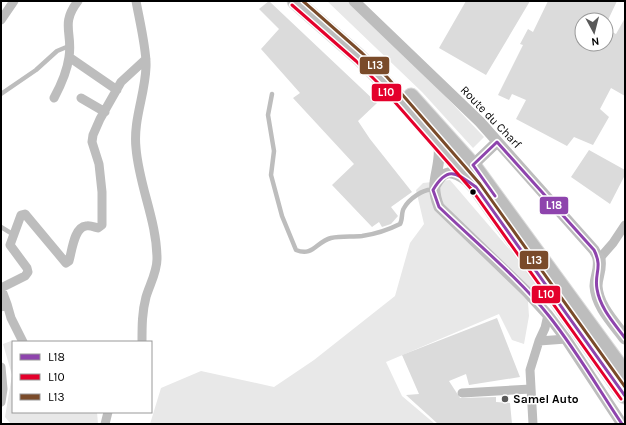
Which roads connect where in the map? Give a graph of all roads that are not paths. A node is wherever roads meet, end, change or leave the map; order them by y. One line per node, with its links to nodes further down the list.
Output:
1 (14, 1): 7 (street)
2 (78, 1): 8 (street)
3 (136, 1): 10 (street)
4 (295, 1): 18 (highway)
5 (308, 1): 19 (highway)
6 (354, 1): 17 (street, Route du Charf)
7 (1, 20)
8 (70, 46): 9 (street); 12 (lane)
9 (69, 57): 11 (street); 14 (street)
10 (146, 59): 11 (street); 32 (street)
11 (117, 90): 16 (street)
12 (1, 94)
13 (272, 94): 21 (lane)
14 (54, 98)
15 (81, 98): 16 (street)
16 (105, 112): 24 (street)
17 (498, 142): 19 (street); 25 (street, Route du Charf)
18 (439, 144): 20 (highway); 21 (street)
19 (473, 165): 26 (highway)
20 (476, 187): 21 (street); 26 (highway)
21 (434, 190): 28 (street)
22 (625, 225): 25 (street)
23 (1, 227): 24 (lane)
24 (14, 235): 27 (street)
25 (599, 259): 29 (main road)
26 (540, 268): 35 (highway); 39 (highway)
27 (4, 306): 31 (street)
28 (548, 315): 30 (street); 33 (street)
29 (625, 338)
30 (566, 339): 33 (street); 44 (street)
31 (22, 341)
32 (142, 341)
33 (539, 341): 37 (street)
34 (1, 367): 36 (street)
35 (625, 373)
36 (2, 389): 40 (street)
37 (531, 389): 38 (street); 43 (street)
38 (462, 392)
39 (625, 396)
40 (1, 402)
41 (108, 413): 42 (street)
42 (105, 424)
43 (533, 424)
44 (622, 424)

